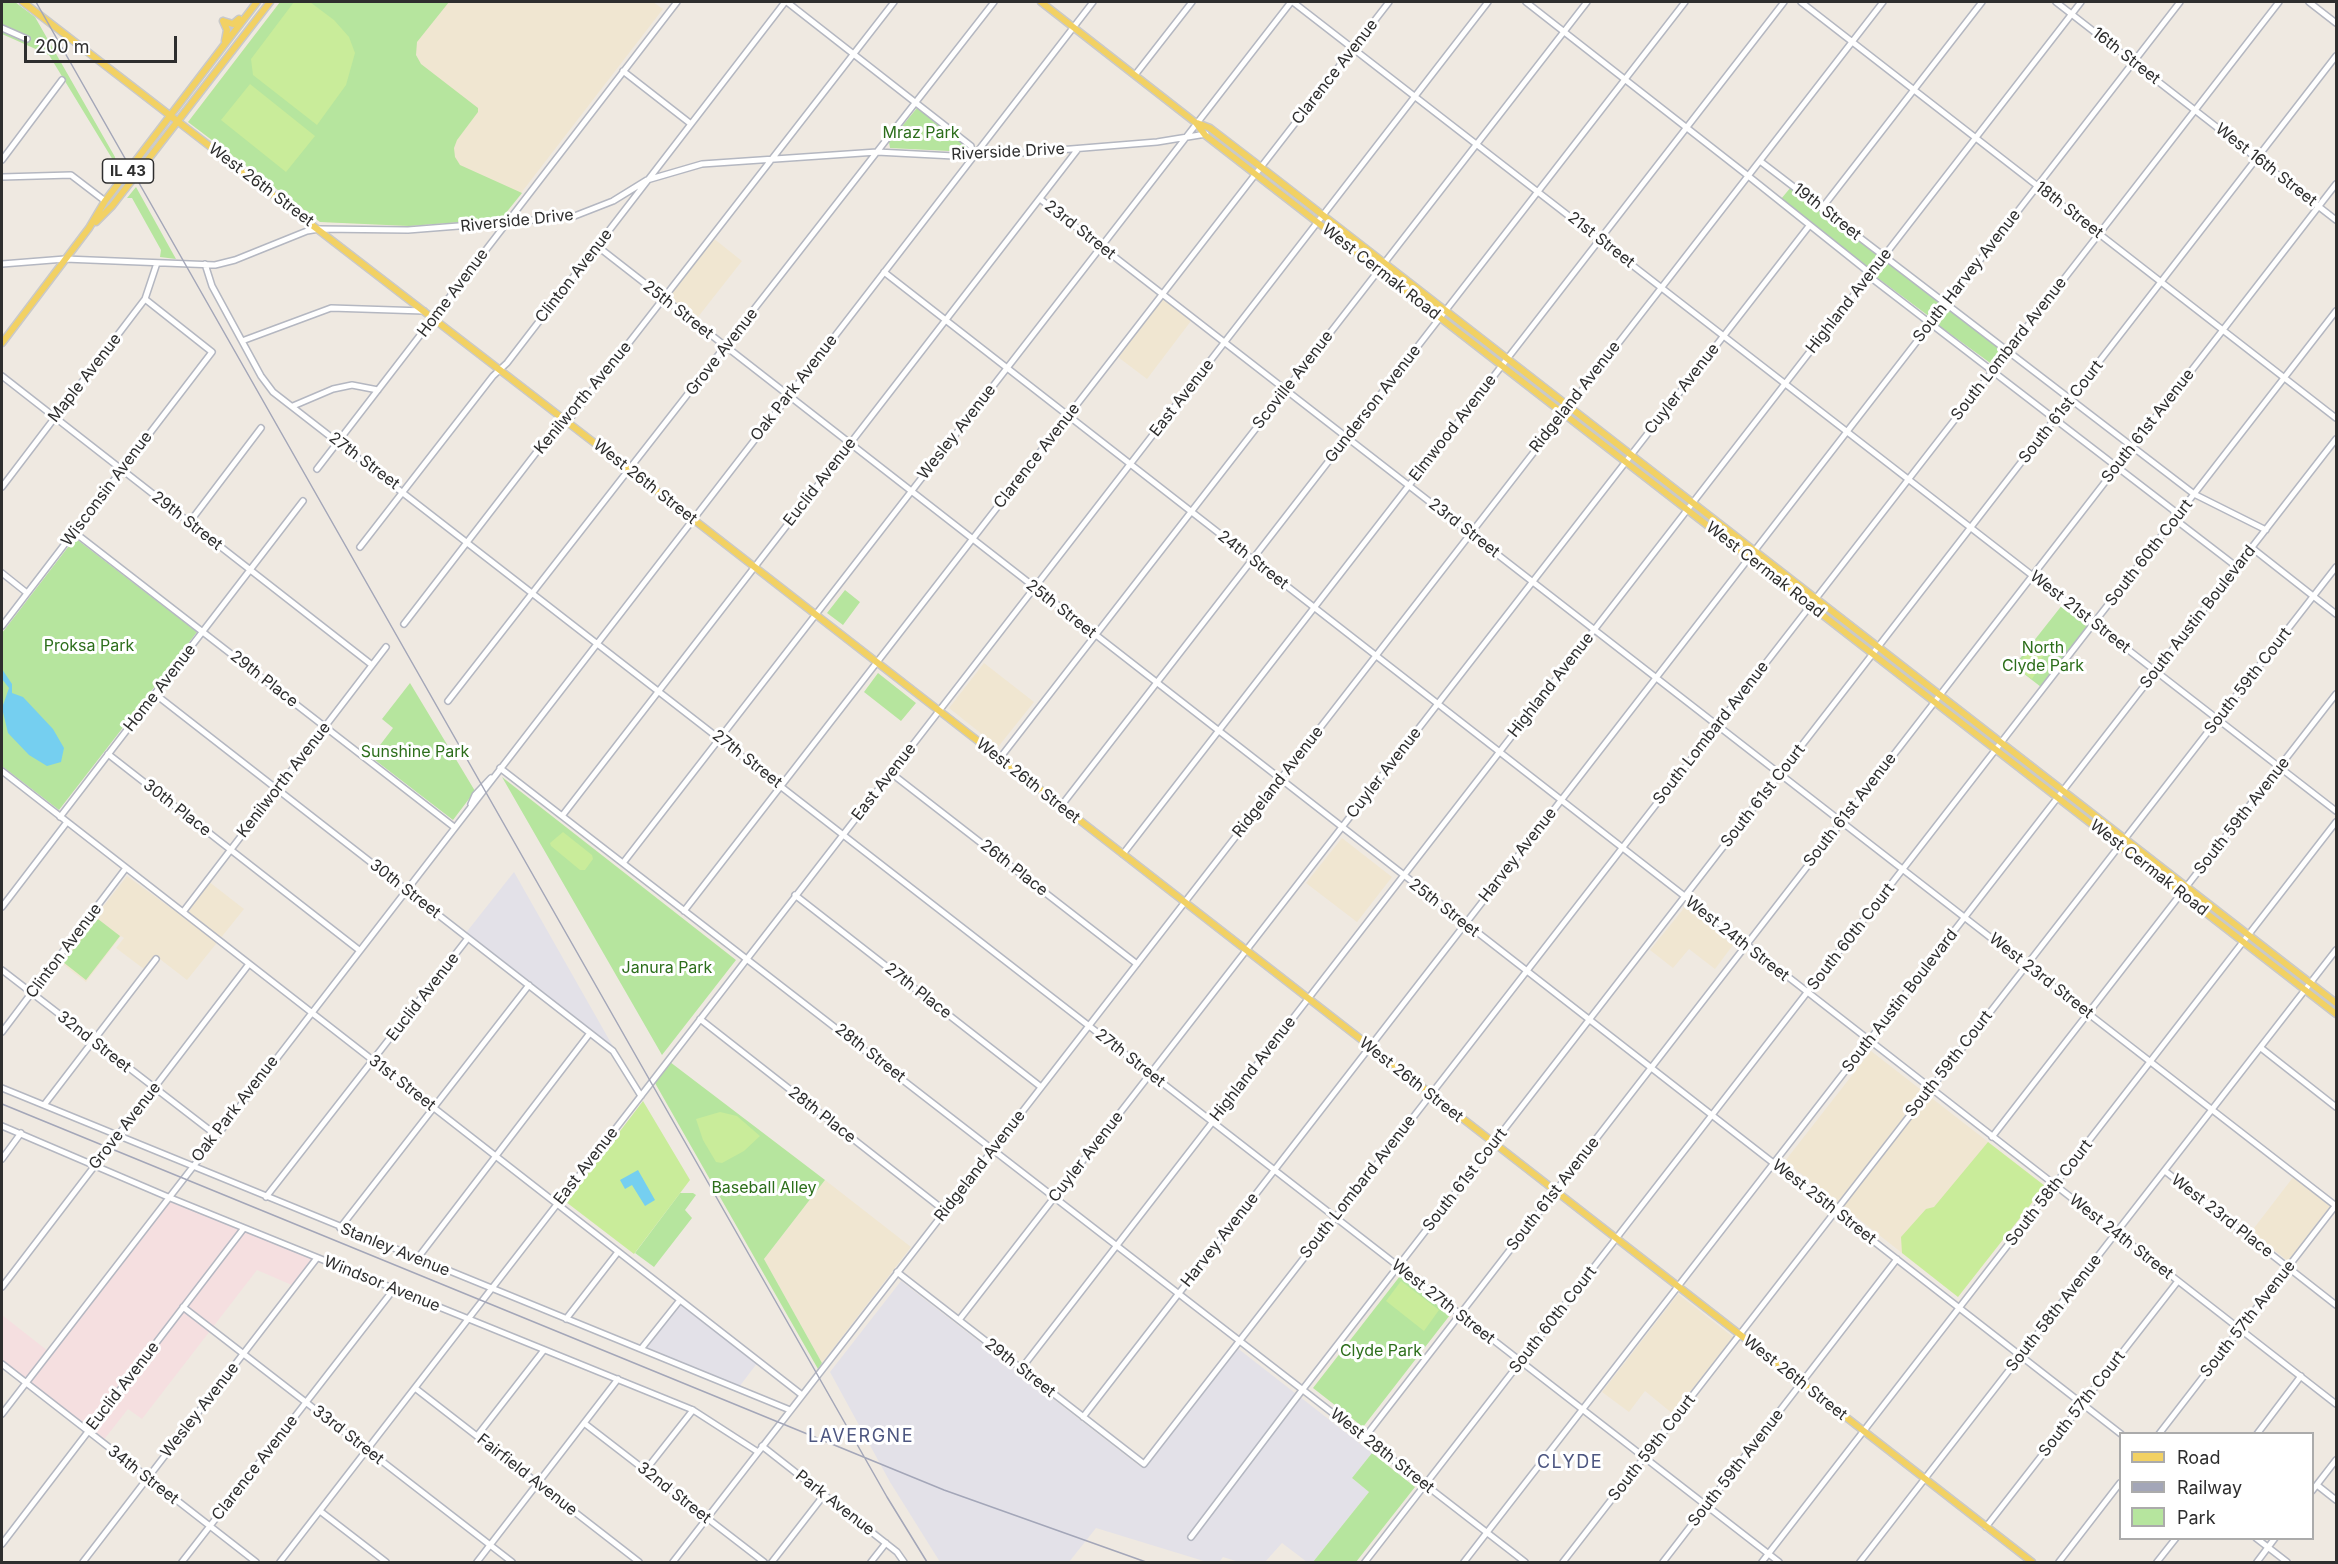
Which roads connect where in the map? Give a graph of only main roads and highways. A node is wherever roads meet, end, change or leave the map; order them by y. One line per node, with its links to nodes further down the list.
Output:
1 (23, 2): 6 (main road, West 26th Street)
2 (257, 2): 5 (main road, IL 43); 5 (main road)
3 (270, 2): 7 (main road, IL 43)
4 (1041, 2): 8 (main road, West Cermak Road)
5 (221, 49): 6 (main road, IL 43)
6 (170, 116): 7 (main road, West 26th Street); 9 (main road, IL 43)
7 (178, 122): 9 (main road, IL 43); 13 (main road, West 26th Street)
8 (1196, 123): 11 (main road, West Cermak Road); 12 (main road, West Cermak Road)
9 (89, 228): 10 (main road, IL 43)
10 (2, 343)
11 (2337, 1003)
12 (2337, 1014)
13 (2032, 1563)

